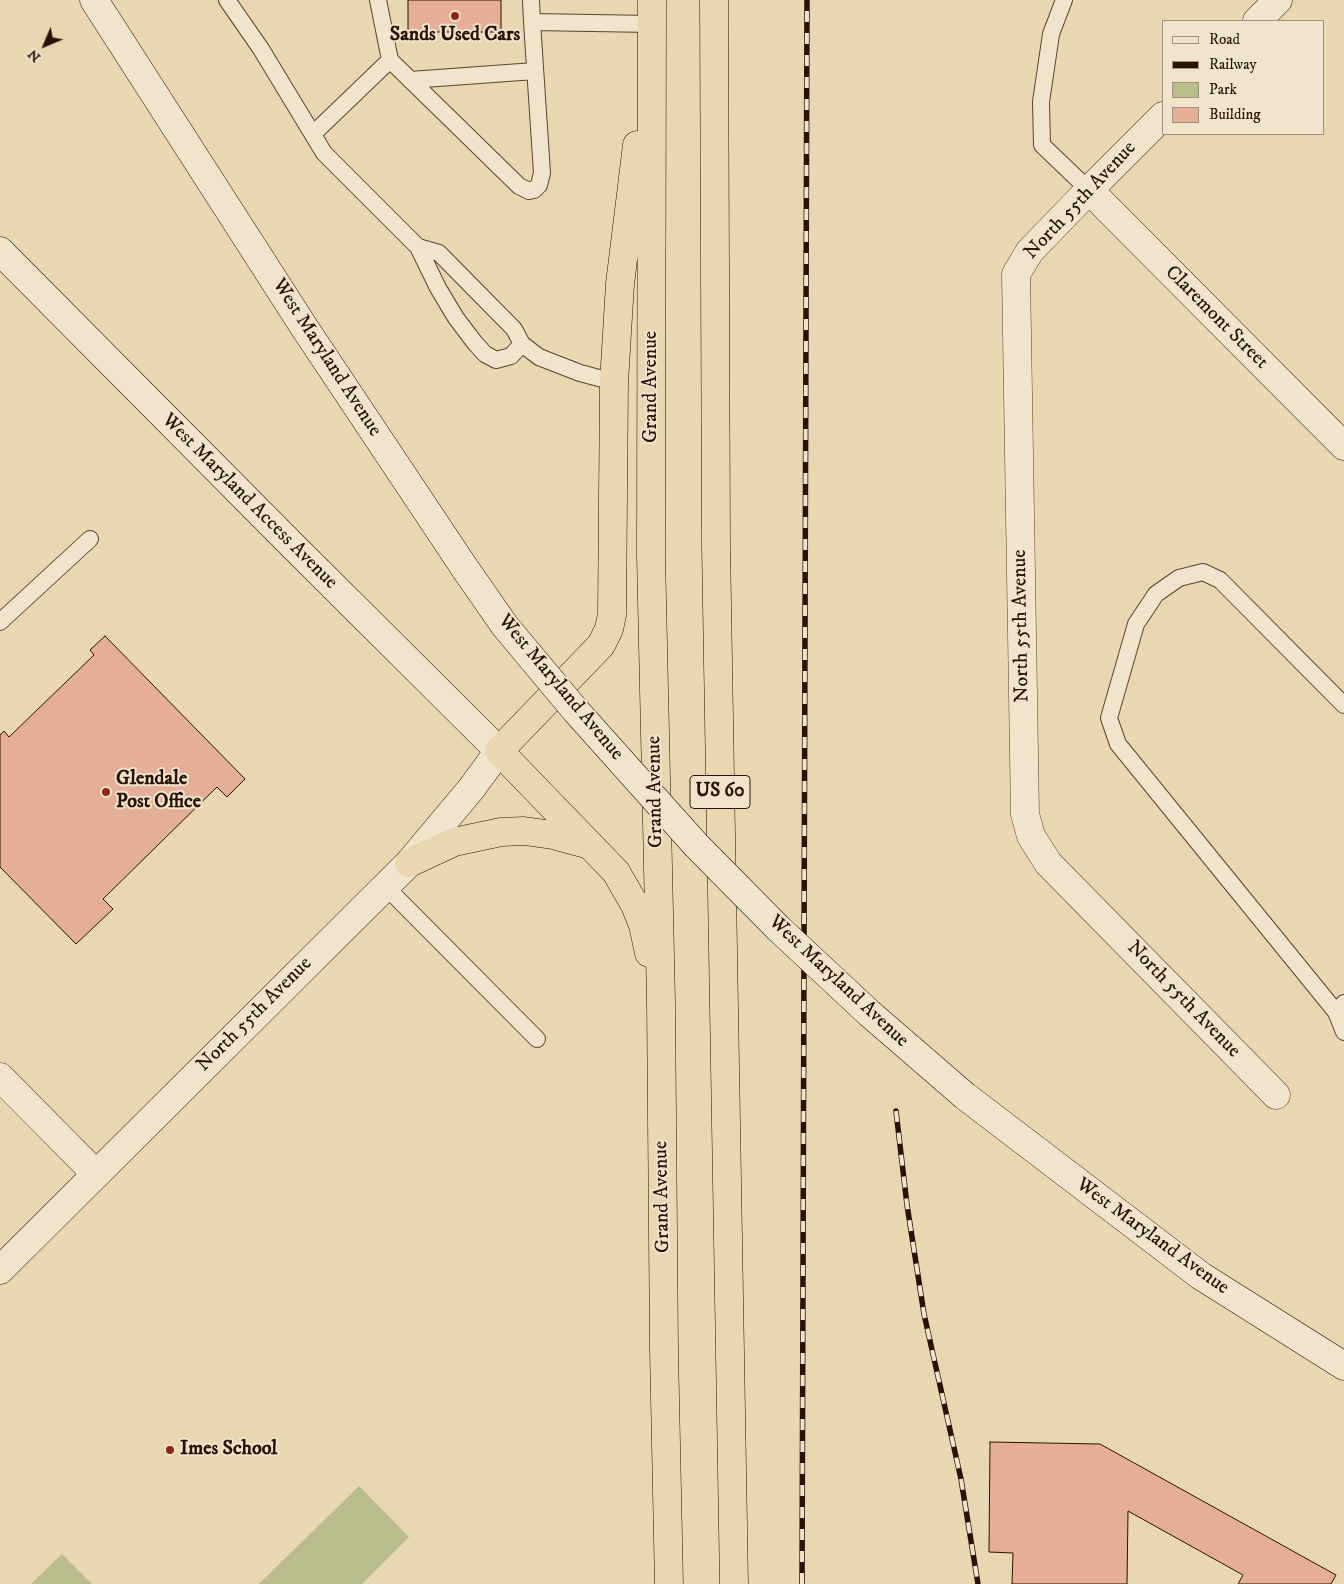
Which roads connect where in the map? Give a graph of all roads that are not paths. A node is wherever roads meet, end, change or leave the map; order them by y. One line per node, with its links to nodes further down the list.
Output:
1 (94, 0): 37 (street, West Maryland Avenue, bridge)
2 (227, 0): 15 (lane)
3 (378, 0): 11 (lane)
4 (531, 0): 10 (lane)
5 (714, 0): 39 (highway, US 60)
6 (1064, 0): 16 (lane)
7 (1278, 0): 9 (street)
8 (652, 12): 10 (lane); 20 (highway); 29 (highway, Grand Avenue)
9 (1258, 20)
10 (532, 22): 12 (lane)
11 (390, 60): 13 (lane); 15 (lane)
12 (535, 71): 13 (lane); 13 (lane)
13 (410, 80)
14 (1162, 117): 16 (street, North 55th Avenue)
15 (313, 134): 17 (lane)
16 (1089, 190): 21 (street, Claremont Street); 34 (street, North 55th Avenue)
17 (418, 247): 19 (lane); 19 (lane)
18 (0, 251): 25 (street, West Maryland Access Avenue)
19 (522, 344): 20 (lane)
20 (614, 382): 25 (highway)
21 (1344, 446)
22 (90, 539): 23 (lane)
23 (0, 622)
24 (1344, 704): 30 (lane)
25 (499, 751): 26 (highway); 27 (street, North 55th Avenue)
26 (591, 845): 27 (highway); 29 (highway)
27 (409, 863): 28 (street, North 55th Avenue)
28 (385, 886): 32 (lane); 35 (street, North 55th Avenue)
29 (661, 1000): 38 (highway, Grand Avenue)
30 (1340, 1007): 31 (lane)
31 (1344, 1032)
32 (538, 1039)
33 (0, 1077): 35 (street)
34 (1276, 1095)
35 (96, 1174): 36 (street, North 55th Avenue)
36 (0, 1270)
37 (1344, 1366)
38 (669, 1584)
39 (734, 1584)

